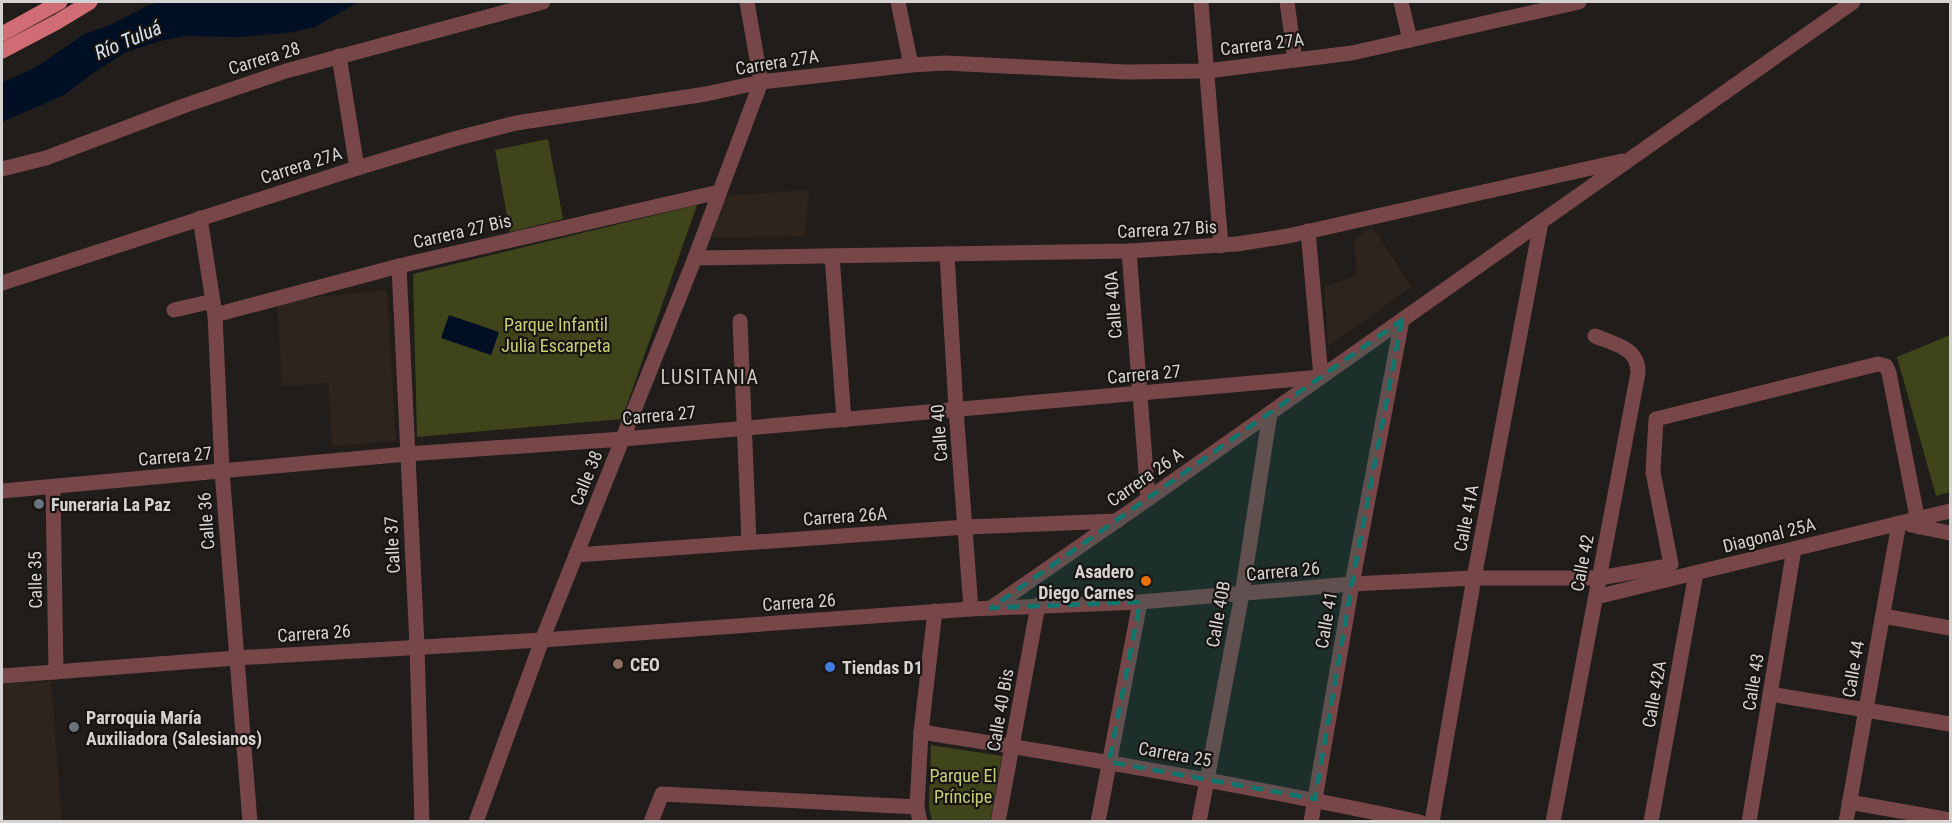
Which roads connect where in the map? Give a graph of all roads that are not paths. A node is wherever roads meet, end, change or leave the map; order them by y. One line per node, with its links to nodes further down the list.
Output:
1 (60, 2): 13 (main road)
2 (90, 2): 15 (main road)
3 (543, 2): 16 (street, Carrera 28)
4 (747, 2): 20 (street)
5 (898, 2): 18 (street)
6 (1201, 2): 19 (street)
7 (1287, 2): 17 (street)
8 (1401, 2): 14 (street)
9 (1505, 2): 12 (street)
10 (1579, 2): 12 (street, Carrera 27A)
11 (1853, 2): 21 (street, Carrera 26 A)
12 (1509, 18): 14 (street, Carrera 27A)
13 (2, 33)
14 (1410, 40): 17 (street, Carrera 27A)
15 (2, 51)
16 (339, 56): 22 (street); 23 (street, Carrera 28)
17 (1295, 60): 19 (street, Carrera 27A)
18 (911, 65): 19 (street, Carrera 27A); 20 (street, Carrera 27A)
19 (1207, 71): 28 (street)
20 (761, 82): 22 (street, Carrera 27A); 24 (street, Calle 38)
21 (1631, 158): 26 (street, Carrera 26 A); 27 (street, Carrera 27 Bis)
22 (357, 168): 25 (street, Carrera 27A)
23 (2, 169)
24 (719, 192): 32 (street, Calle 38); 33 (street, Carrera 27 Bis)
25 (200, 218): 34 (street, Carrera 27A); 35 (street, Calle 36)
26 (1541, 222): 37 (street, Carrera 26 A); 62 (street, Calle 41A)
27 (1308, 231): 28 (street, Carrera 27 Bis); 40 (street)
28 (1221, 246): 29 (street, Carrera 27 Bis)
29 (1129, 251): 30 (street, Carrera 27 Bis); 41 (street, Calle 40A)
30 (947, 254): 31 (street, Carrera 27 Bis); 42 (street, Calle 40)
31 (832, 256): 32 (street, Carrera 27 Bis); 44 (street)
32 (695, 258): 46 (street, Calle 38)
33 (399, 266): 35 (street, Carrera 27 Bis); 47 (street, Calle 37)
34 (2, 283)
35 (214, 308): 36 (street, Carrera 27 Bis); 48 (street, Calle 36)
36 (174, 309)
37 (1402, 320): 40 (street, Carrera 26 A); 64 (street, Calle 41)
38 (740, 321): 45 (street)
39 (1594, 336): 63 (street, Calle 42)
40 (1321, 378): 41 (street, Carrera 27); 43 (street, Carrera 26 A)
41 (1140, 394): 42 (street, Carrera 27); 51 (street, Calle 40A)
42 (956, 409): 44 (street, Carrera 27); 56 (street, Calle 40)
43 (1270, 413): 51 (street, Carrera 26 A); 65 (street, Calle 40B)
44 (844, 420): 45 (street, Carrera 27)
45 (745, 427): 46 (street, Carrera 27); 58 (street)
46 (623, 438): 47 (street, Carrera 27); 60 (street, Calle 38)
47 (407, 454): 48 (street, Carrera 27); 75 (street, Calle 37)
48 (222, 471): 49 (street, Carrera 27); 76 (street, Calle 36)
49 (53, 487): 50 (street, Carrera 27); 77 (street, Calle 35)
50 (2, 491)
51 (1148, 499): 53 (street, Carrera 26 A)
52 (1950, 511): 55 (street, Diagonal 25A)
53 (1117, 521): 56 (street, Carrera 26A); 69 (street, Carrera 26 A)
54 (1899, 523): 55 (street, Diagonal 25A); 59 (street, Diagonal 25A); 72 (street, Calle 44)
55 (1918, 523): 57 (street); 63 (street, Carrera 26)
56 (966, 527): 58 (street, Carrera 26A); 70 (street, Calle 40)
57 (1950, 533)
58 (749, 542): 60 (street, Carrera 26A)
59 (1794, 549): 61 (street, Diagonal 25A); 79 (street, Calle 43)
60 (576, 555): 74 (street, Calle 38)
61 (1696, 573): 66 (street, Diagonal 25A); 101 (street, Calle 42A)
62 (1474, 578): 63 (street, Carrera 26); 64 (street, Carrera 26); 99 (street, Calle 41A)
63 (1599, 578): 66 (street, Calle 42)
64 (1352, 584): 65 (street, Carrera 26); 86 (street, Calle 41)
65 (1242, 594): 67 (street, Carrera 26); 85 (street, Calle 40B)
66 (1596, 597): 100 (street, Calle 42)
67 (1140, 602): 68 (street, Carrera 26); 84 (street)
68 (1038, 605): 69 (street, Carrera 26); 83 (street, Calle 40 Bis)
69 (991, 608): 70 (street, Carrera 26)
70 (971, 609): 71 (street, Carrera 26)
71 (935, 611): 74 (street, Carrera 26); 82 (street)
72 (1882, 616): 73 (street); 80 (street, Calle 44)
73 (1950, 628)
74 (542, 640): 75 (street, Carrera 26); 92 (street, Calle 38)
75 (417, 646): 76 (street, Carrera 26); 91 (street, Calle 37)
76 (236, 658): 77 (street, Carrera 26); 90 (street, Calle 36)
77 (56, 672): 78 (street, Carrera 26)
78 (2, 676)
79 (1770, 694): 80 (street); 102 (street, Calle 43)
80 (1866, 710): 81 (street); 87 (street, Calle 44)
81 (1950, 724)
82 (921, 732): 83 (street, Carrera 25); 88 (street)
83 (1013, 746): 84 (street, Carrera 25); 94 (street, Calle 40 Bis)
84 (1109, 762): 85 (street, Carrera 25); 95 (street)
85 (1207, 780): 86 (street, Carrera 25); 96 (street, Calle 40B)
86 (1315, 799): 97 (street, Calle 41); 98 (street, Carrera 25)
87 (1849, 802): 89 (street); 103 (street, Calle 44)
88 (919, 814): 93 (street)
89 (1950, 820)
90 (250, 822)
91 (422, 822)
92 (476, 822)
93 (651, 822)
94 (998, 822)
95 (1098, 822)
96 (1199, 822)
97 (1311, 822)
98 (1420, 822)
99 (1432, 822)
100 (1553, 822)
101 (1651, 822)
102 (1749, 822)
103 (1846, 822)

